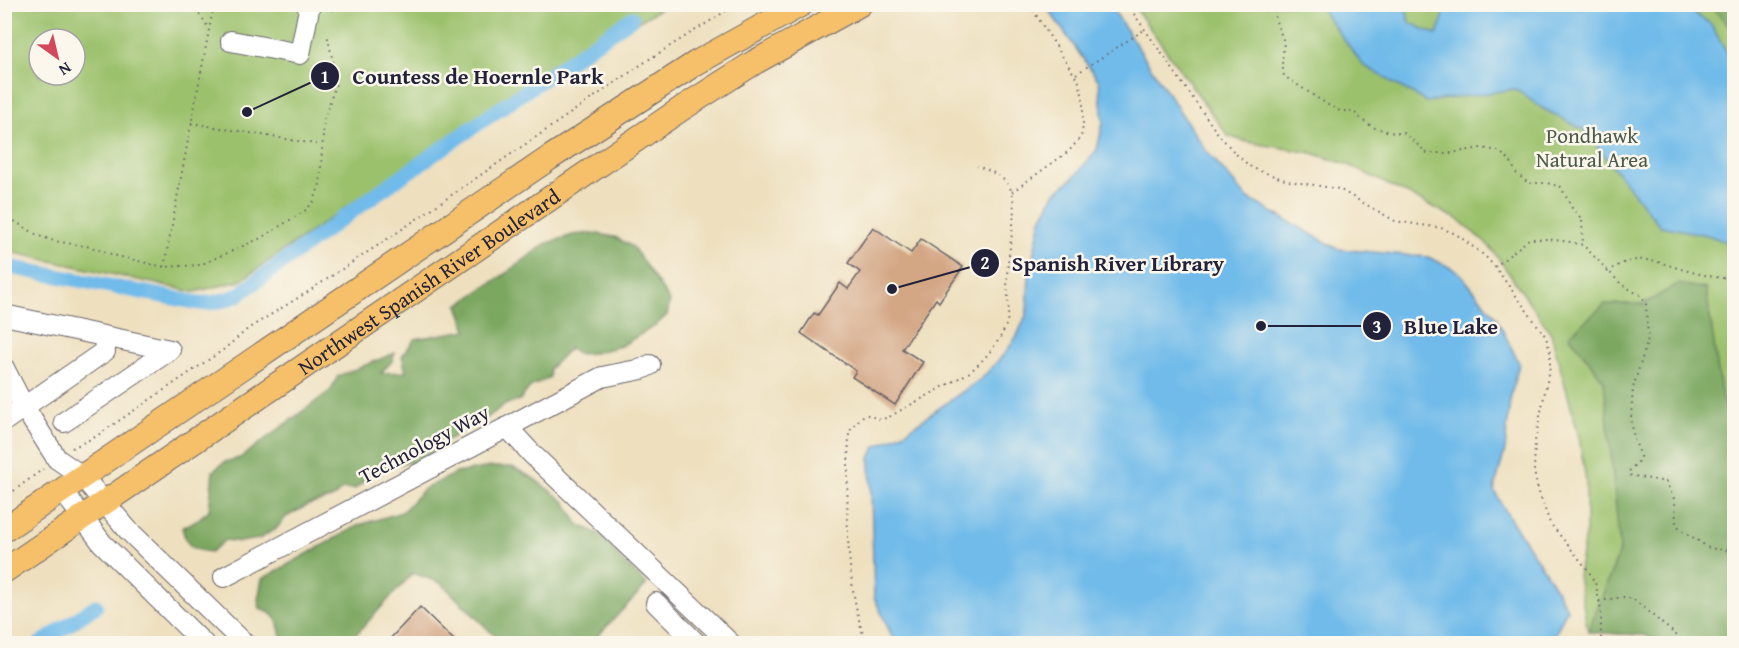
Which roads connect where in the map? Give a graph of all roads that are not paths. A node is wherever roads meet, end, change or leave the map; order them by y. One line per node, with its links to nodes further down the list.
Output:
1 (310, 4): 4 (street)
2 (802, 4): 5 (main road, Northwest Spanish River Boulevard)
3 (860, 4): 6 (main road, Northwest Spanish River Boulevard)
4 (231, 41)
5 (706, 57): 6 (main road); 15 (main road, Northwest Spanish River Boulevard)
6 (722, 82): 17 (main road, Northwest Spanish River Boulevard)
7 (4, 315): 8 (street)
8 (104, 336): 11 (street); 13 (street)
9 (650, 365): 14 (street, Technology Way)
10 (4, 368): 11 (street)
11 (24, 407): 12 (street); 15 (street)
12 (4, 421)
13 (64, 422)
14 (508, 428): 21 (street, Technology Way); 26 (street)
15 (82, 476): 16 (main road, Northwest Spanish River Boulevard); 17 (street)
16 (62, 490): 18 (street); 19 (main road, Northwest Spanish River Boulevard)
17 (104, 503): 18 (main road, Northwest Spanish River Boulevard); 24 (street)
18 (82, 518): 20 (main road, Northwest Spanish River Boulevard); 23 (street)
19 (4, 530)
20 (4, 571)
21 (224, 577)
22 (656, 603): 25 (street)
23 (204, 644)
24 (245, 644)
25 (697, 644)
26 (731, 644)

